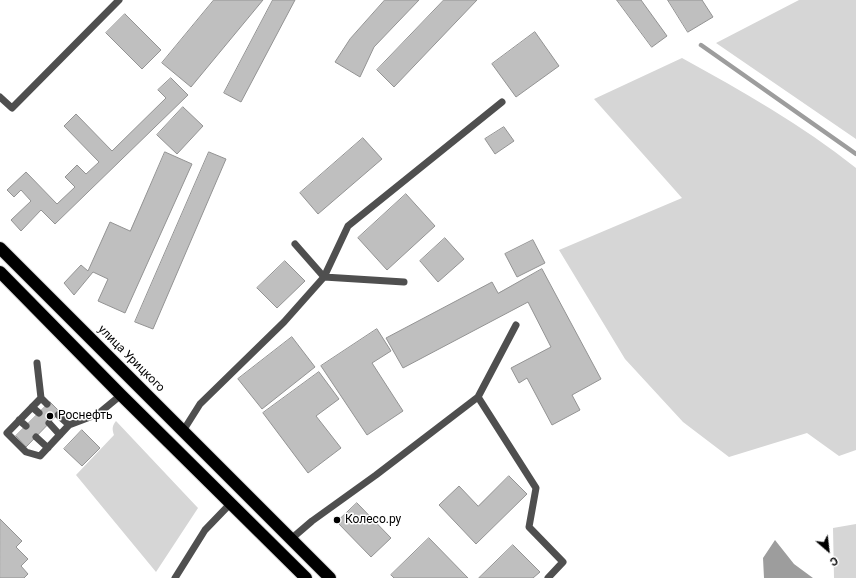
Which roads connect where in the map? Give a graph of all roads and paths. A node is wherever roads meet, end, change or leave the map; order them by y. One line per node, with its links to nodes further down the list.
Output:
1 (119, 0): 2 (lane)
2 (0, 97)
3 (502, 102): 7 (lane)
4 (295, 244): 7 (lane)
5 (0, 248): 22 (highway, улица Урицкого)
6 (0, 272): 11 (highway)
7 (324, 277): 8 (lane); 22 (lane)
8 (404, 282)
9 (516, 326): 12 (lane)
10 (37, 363): 13 (lane)
11 (121, 395): 20 (lane); 26 (highway)
12 (478, 397): 27 (lane); 31 (lane)
13 (41, 398): 14 (lane); 15 (lane)
14 (47, 404)
15 (32, 407): 16 (lane); 18 (lane)
16 (39, 413)
17 (58, 415): 20 (lane)
18 (19, 420): 21 (lane); 25 (lane)
19 (50, 423): 23 (lane)
20 (69, 425): 23 (lane)
21 (26, 426)
22 (183, 431): 27 (highway, улица Урицкого)
23 (60, 435): 25 (lane)
24 (36, 437): 25 (lane)
25 (48, 448)
26 (230, 503): 28 (lane); 29 (highway)
27 (291, 539): 30 (highway, улица Урицкого)
28 (175, 578)
29 (306, 578)
30 (330, 578)
31 (548, 578)

